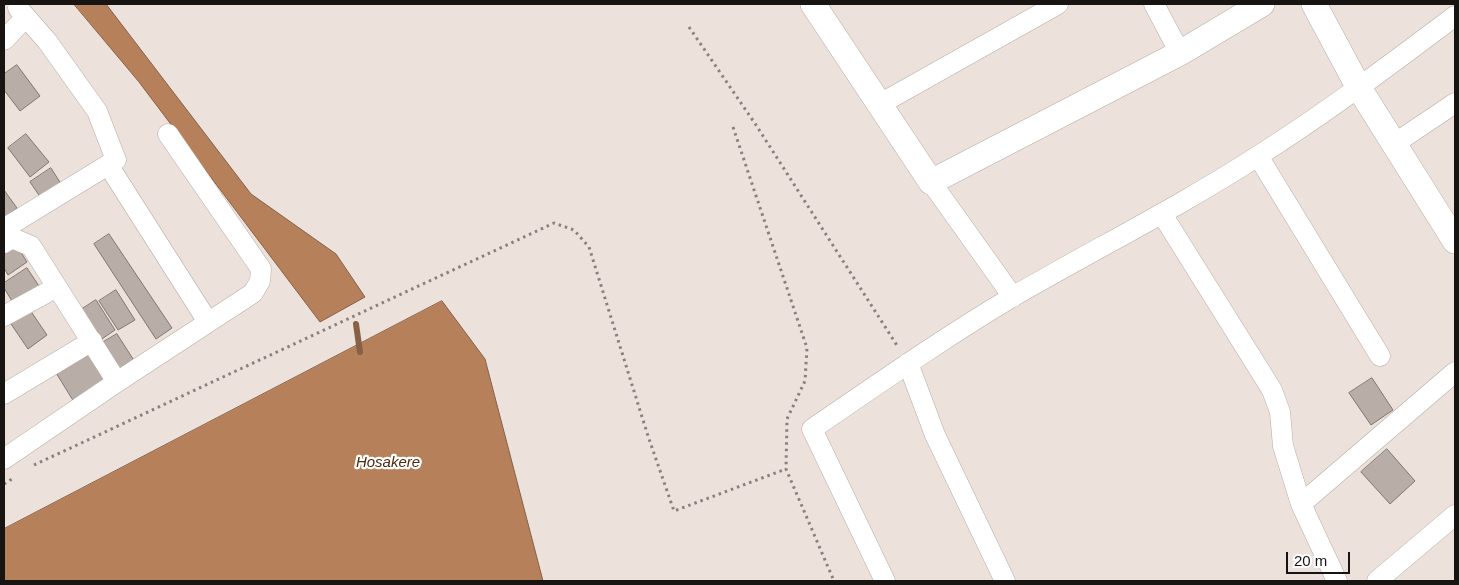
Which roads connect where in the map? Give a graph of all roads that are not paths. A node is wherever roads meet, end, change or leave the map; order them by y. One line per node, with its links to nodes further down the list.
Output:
1 (813, 4): 11 (street)
2 (1058, 4): 11 (street)
3 (1154, 4): 8 (street)
4 (1262, 4): 8 (street)
5 (1314, 4): 9 (street)
6 (1455, 16): 9 (street)
7 (4, 40): 18 (street)
8 (1180, 53): 16 (street)
9 (1359, 88): 13 (street); 14 (street)
10 (1455, 103): 13 (street)
11 (880, 104): 16 (street)
12 (168, 134): 23 (street)
13 (1394, 144): 19 (street)
14 (1258, 156): 17 (street); 25 (street)
15 (112, 171): 23 (street)
16 (931, 182): 21 (street)
17 (1162, 214): 21 (street); 31 (street)
18 (6, 234): 20 (street)
19 (1453, 234)
20 (57, 287): 22 (street); 24 (street)
21 (1013, 297): 26 (street)
22 (4, 316)
23 (208, 322): 28 (street)
24 (92, 341): 28 (street); 29 (street)
25 (1380, 356)
26 (908, 363): 33 (street); 34 (street)
27 (1455, 372): 31 (street)
28 (117, 382): 30 (street)
29 (4, 394)
30 (4, 458)
31 (1301, 504): 35 (street)
32 (1455, 515): 36 (street)
33 (885, 581)
34 (1005, 581)
35 (1337, 581)
36 (1377, 581)

